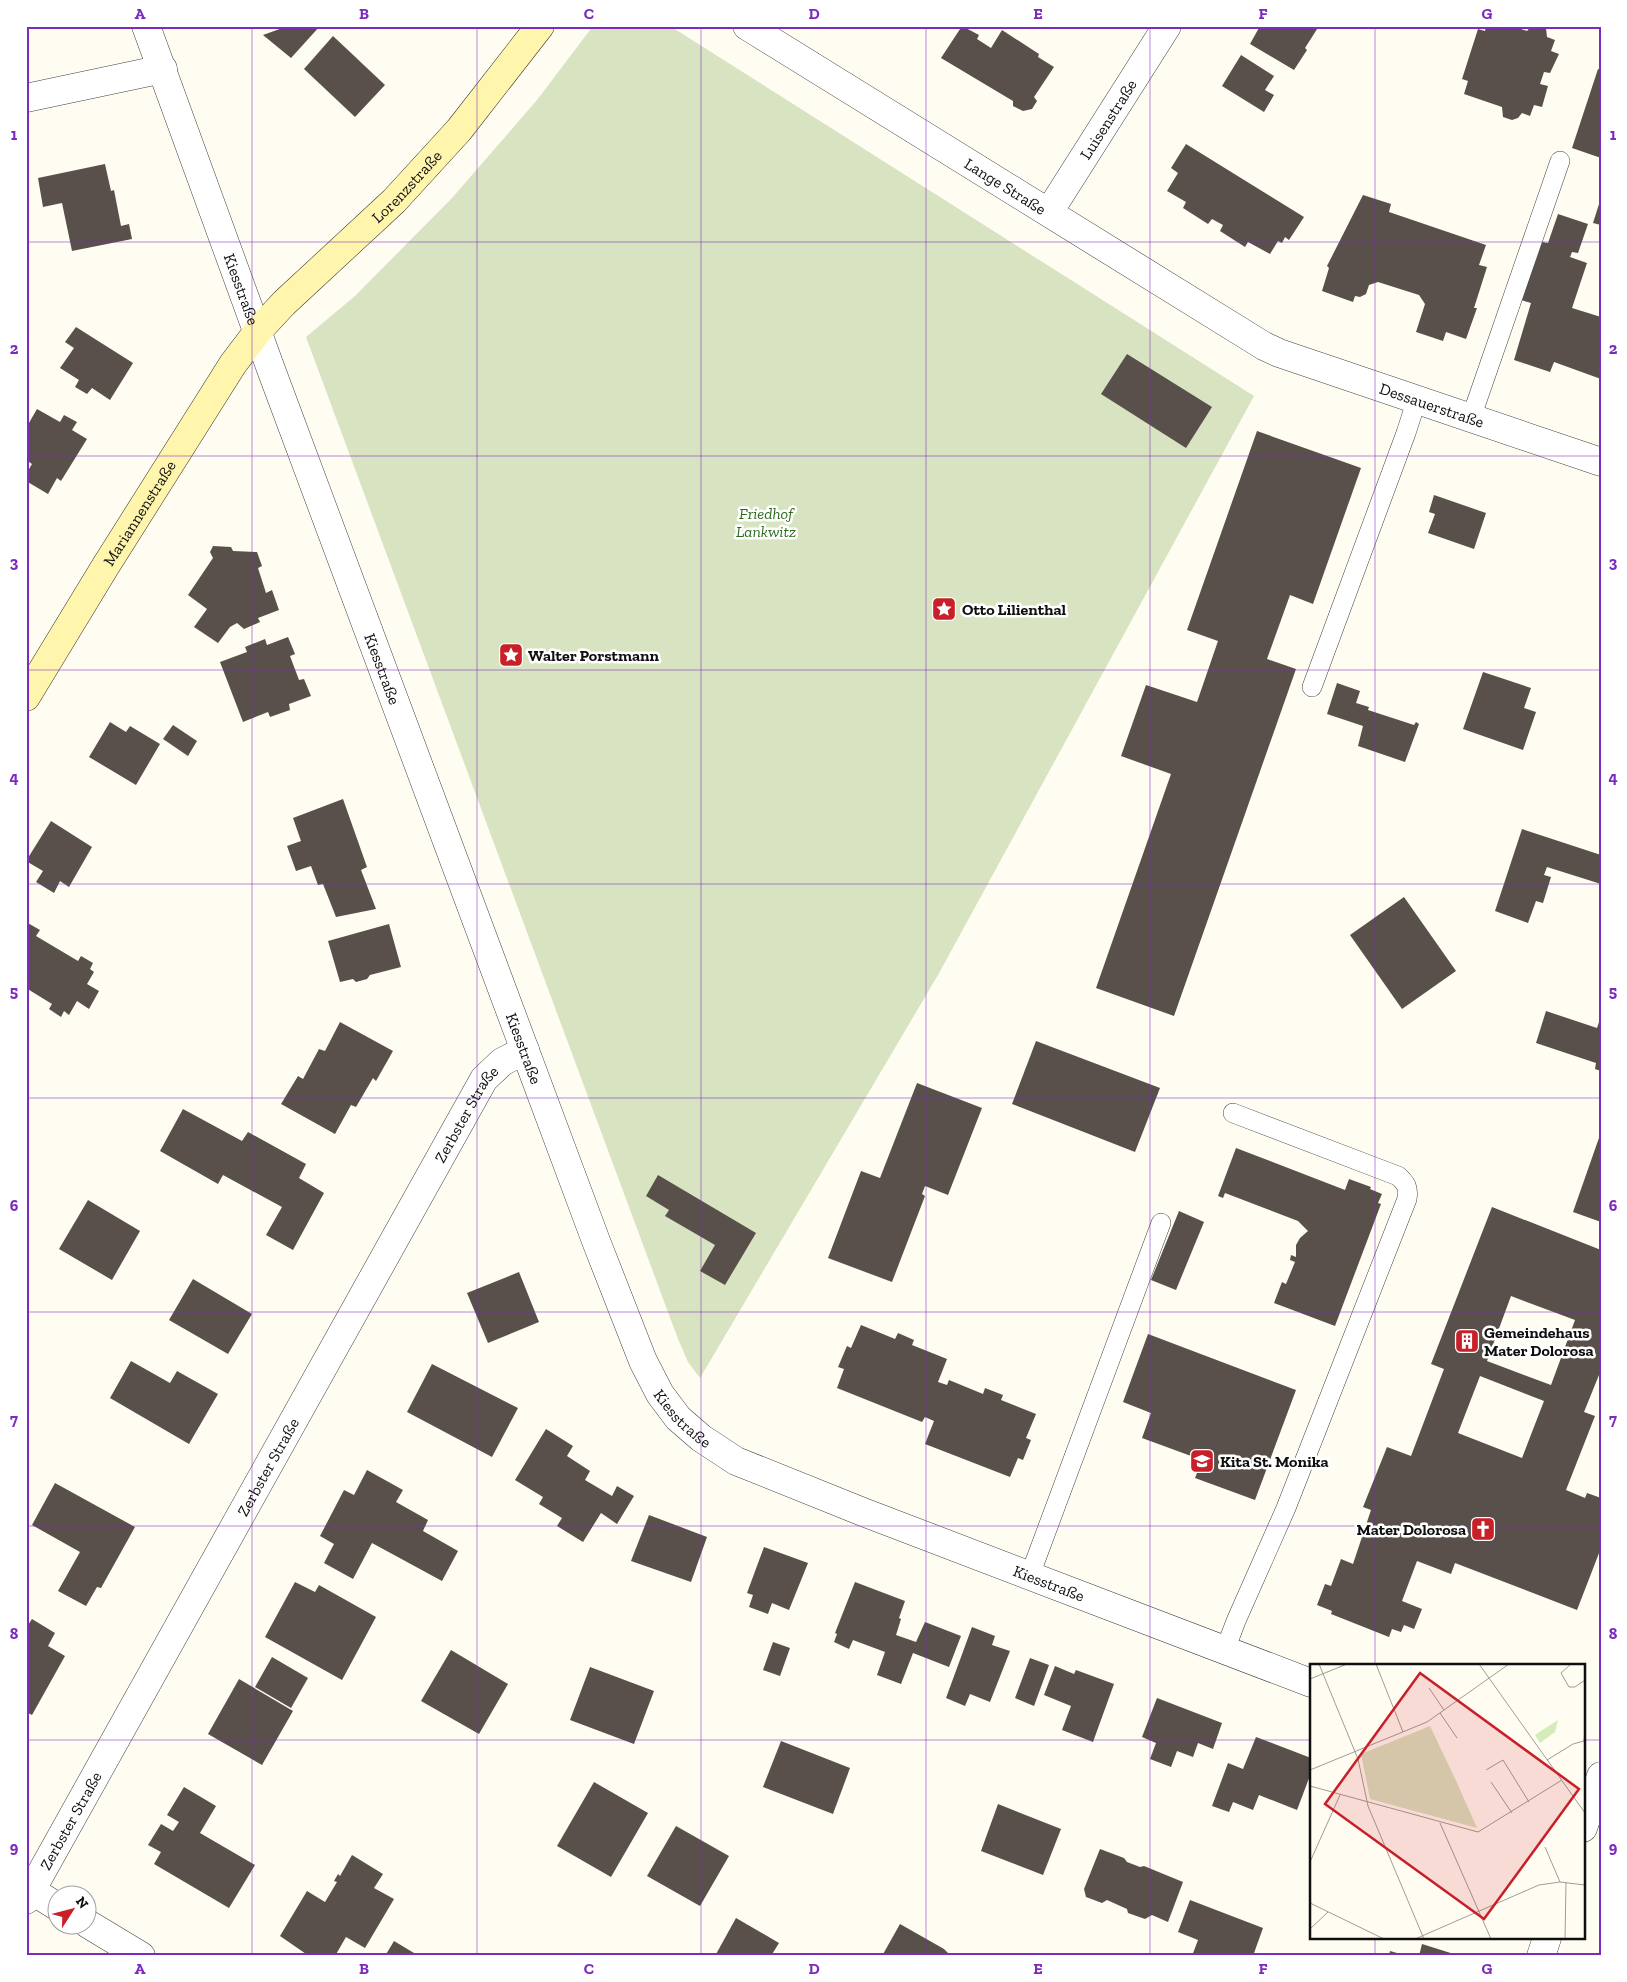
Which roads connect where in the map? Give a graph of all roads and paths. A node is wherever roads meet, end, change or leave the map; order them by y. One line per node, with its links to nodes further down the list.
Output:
1 (146, 26): 5 (street, Kiesstraße)
2 (540, 26): 9 (street, Lorenzstraße)
3 (747, 26): 8 (street, Lange Straße)
4 (1167, 26): 8 (street, Luisenstraße)
5 (162, 69): 6 (street); 9 (street, Kiesstraße)
6 (26, 98)
7 (1560, 162): 12 (lane)
8 (1049, 212): 10 (street, Lange Straße)
9 (258, 331): 15 (street, Mariannenstraße); 16 (street, Kiesstraße)
10 (1264, 346): 11 (street, Dessauerstraße)
11 (1417, 399): 12 (street, Dessauerstraße); 14 (lane)
12 (1471, 418): 13 (street, Dessauerstraße)
13 (1601, 462)
14 (1312, 687)
15 (26, 697)
16 (525, 1050): 19 (street, Kiesstraße); 24 (street, Zerbster Straße)
17 (1233, 1113): 20 (lane)
18 (1162, 1224): 19 (lane)
19 (1030, 1575): 20 (street, Kiesstraße)
20 (1225, 1650): 21 (street, Kiesstraße)
21 (1310, 1683)
22 (1593, 1783): 23 (street)
23 (1584, 1824)
24 (28, 1892): 25 (street)
25 (48, 1902)
26 (98, 1930): 28 (street)
27 (1545, 1940): 29 (street)
28 (141, 1956)
29 (1541, 1956)

